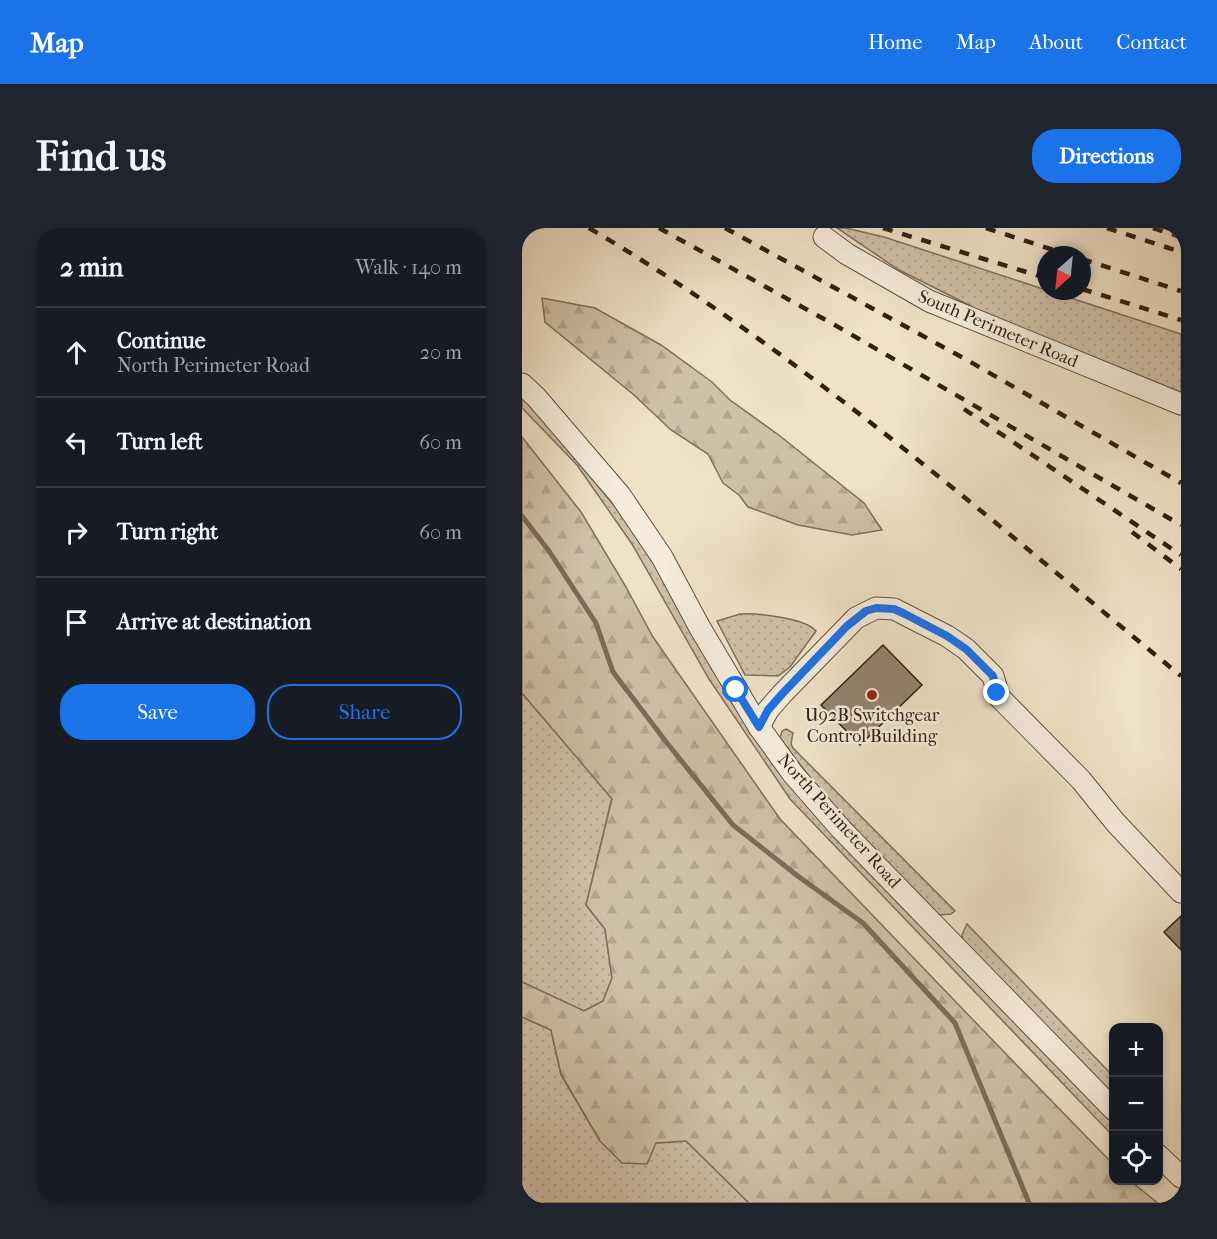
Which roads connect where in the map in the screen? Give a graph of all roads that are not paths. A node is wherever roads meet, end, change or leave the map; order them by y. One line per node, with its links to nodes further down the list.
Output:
1 (824, 237): 3 (lane, South Perimeter Road)
2 (522, 384): 4 (lane, North Perimeter Road)
3 (1181, 404)
4 (759, 727): 5 (lane); 6 (lane, North Perimeter Road)
5 (1181, 892)
6 (1109, 1106)

